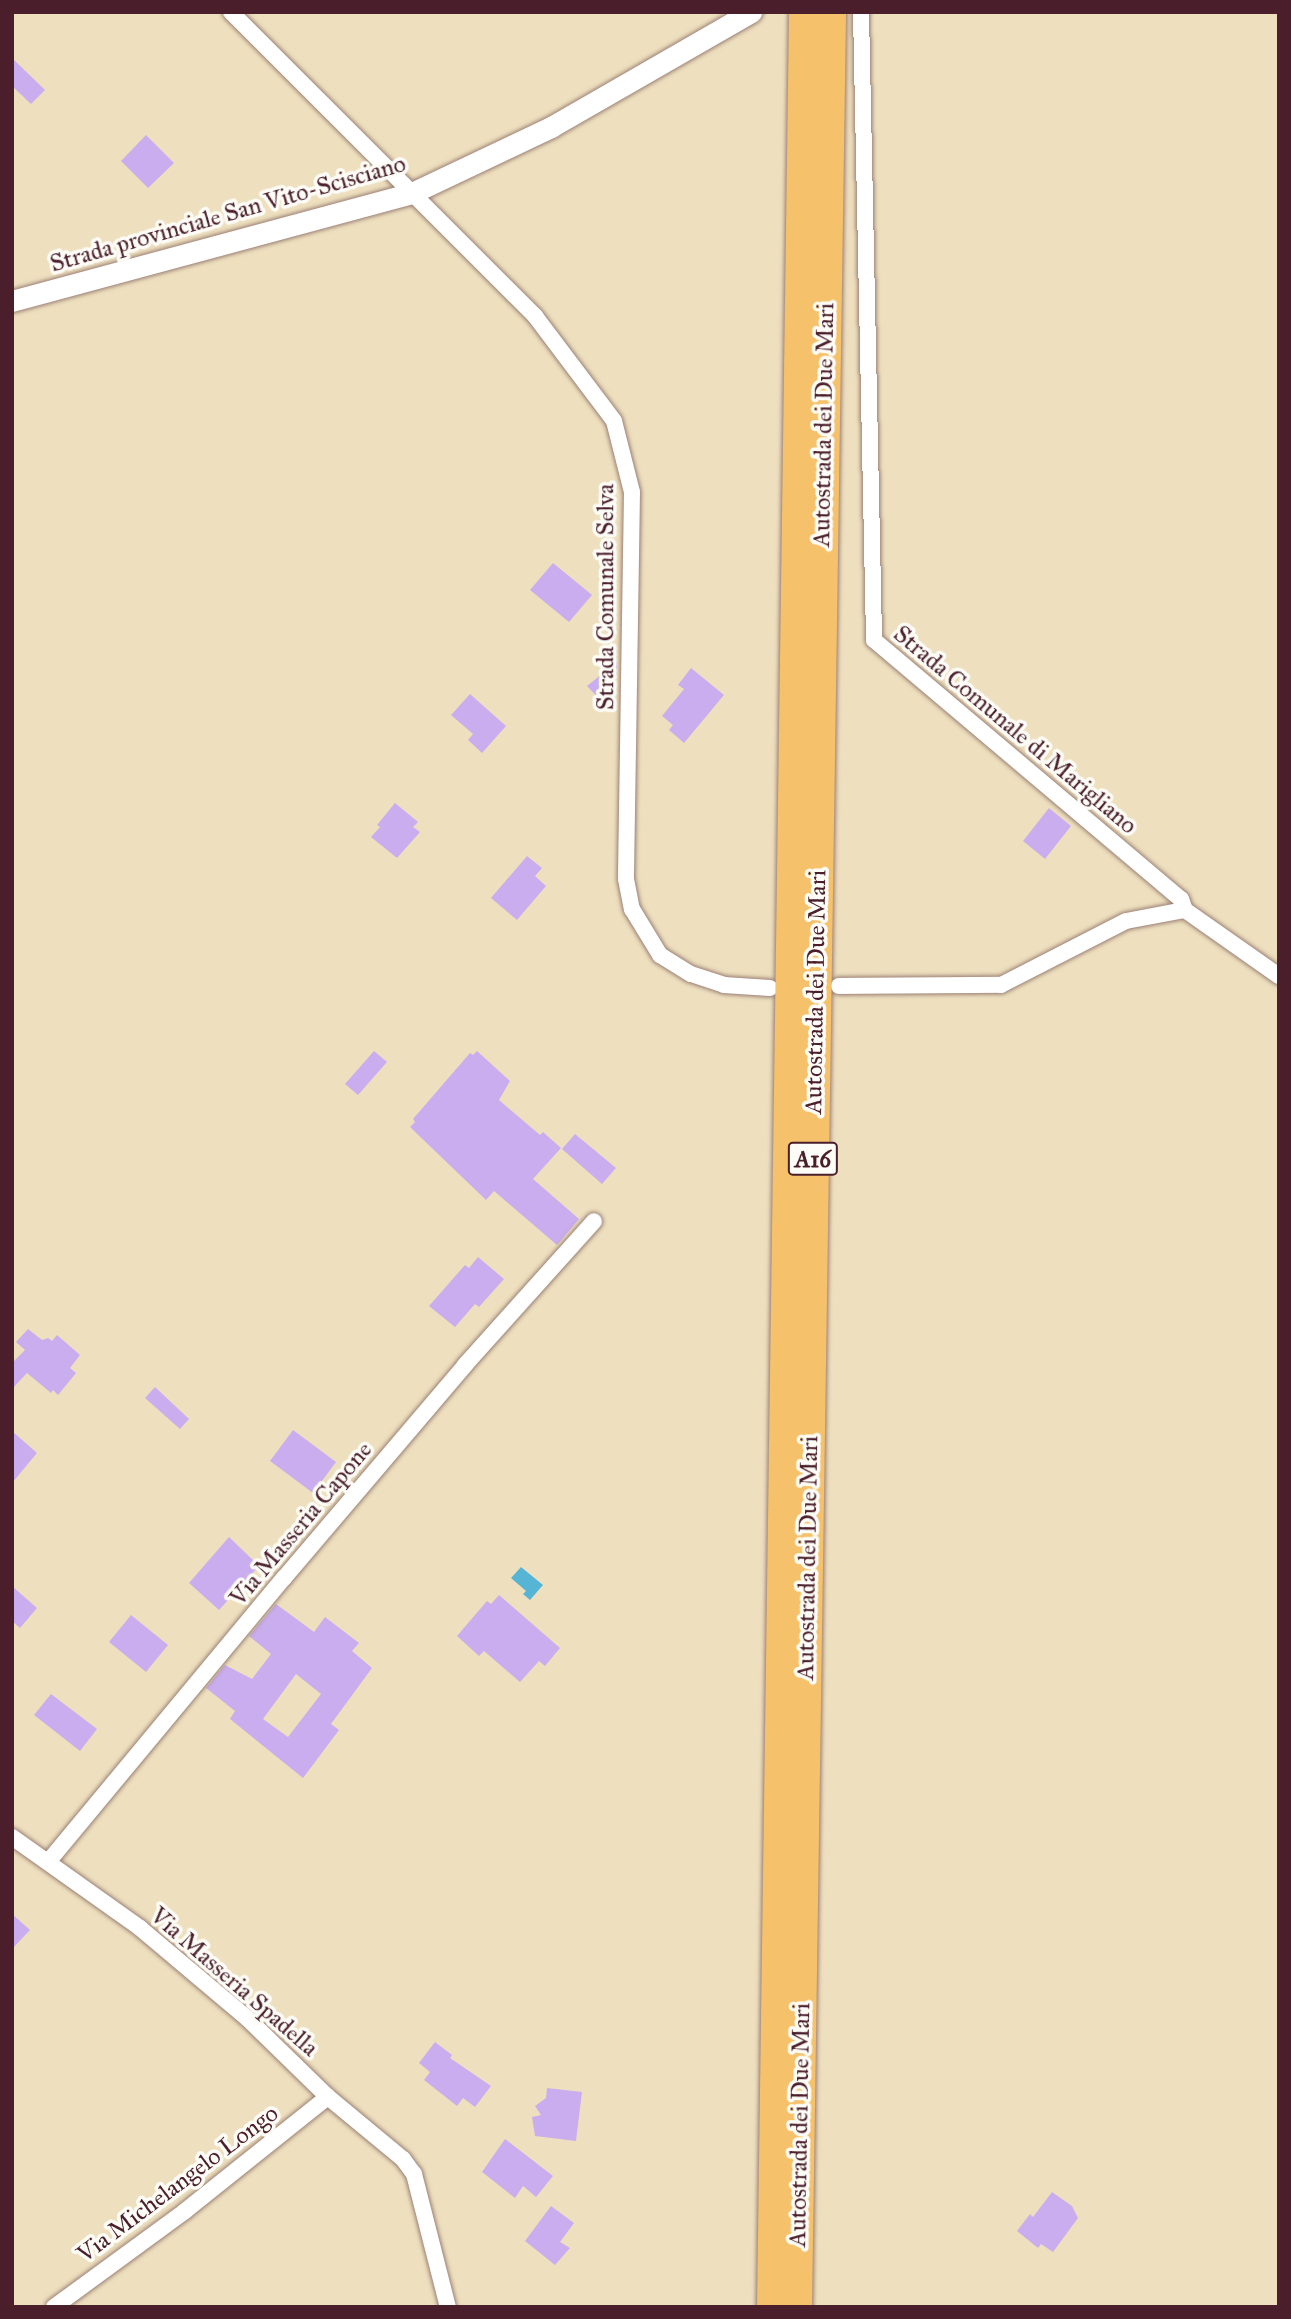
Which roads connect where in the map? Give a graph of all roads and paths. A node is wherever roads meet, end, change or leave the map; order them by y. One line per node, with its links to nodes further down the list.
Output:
1 (231, 12): 6 (street, Strada Comunale Selva)
2 (804, 12): 18 (highway, Autostrada dei Due Mari / A16)
3 (831, 12): 19 (highway, Autostrada dei Due Mari / A16)
4 (861, 12): 8 (street, Strada Comunale di Marigliano)
5 (743, 17): 6 (street, Strada provinciale San Vito-Scisciano)
6 (412, 193): 7 (street, Strada provinciale San Vito-Scisciano); 11 (street, Strada Comunale Selva)
7 (12, 301)
8 (1185, 910): 9 (street); 10 (street)
9 (1279, 976)
10 (839, 986)
11 (770, 988)
12 (594, 1221): 14 (street, Via Masseria Capone)
13 (12, 1837): 14 (street, Via Masseria Spadella)
14 (48, 1862): 15 (street, Via Masseria Spadella)
15 (328, 2097): 16 (street, Via Michelangelo Longo); 17 (street, Via Masseria Spadella)
16 (54, 2307)
17 (448, 2307)
18 (772, 2307)
19 (797, 2307)

